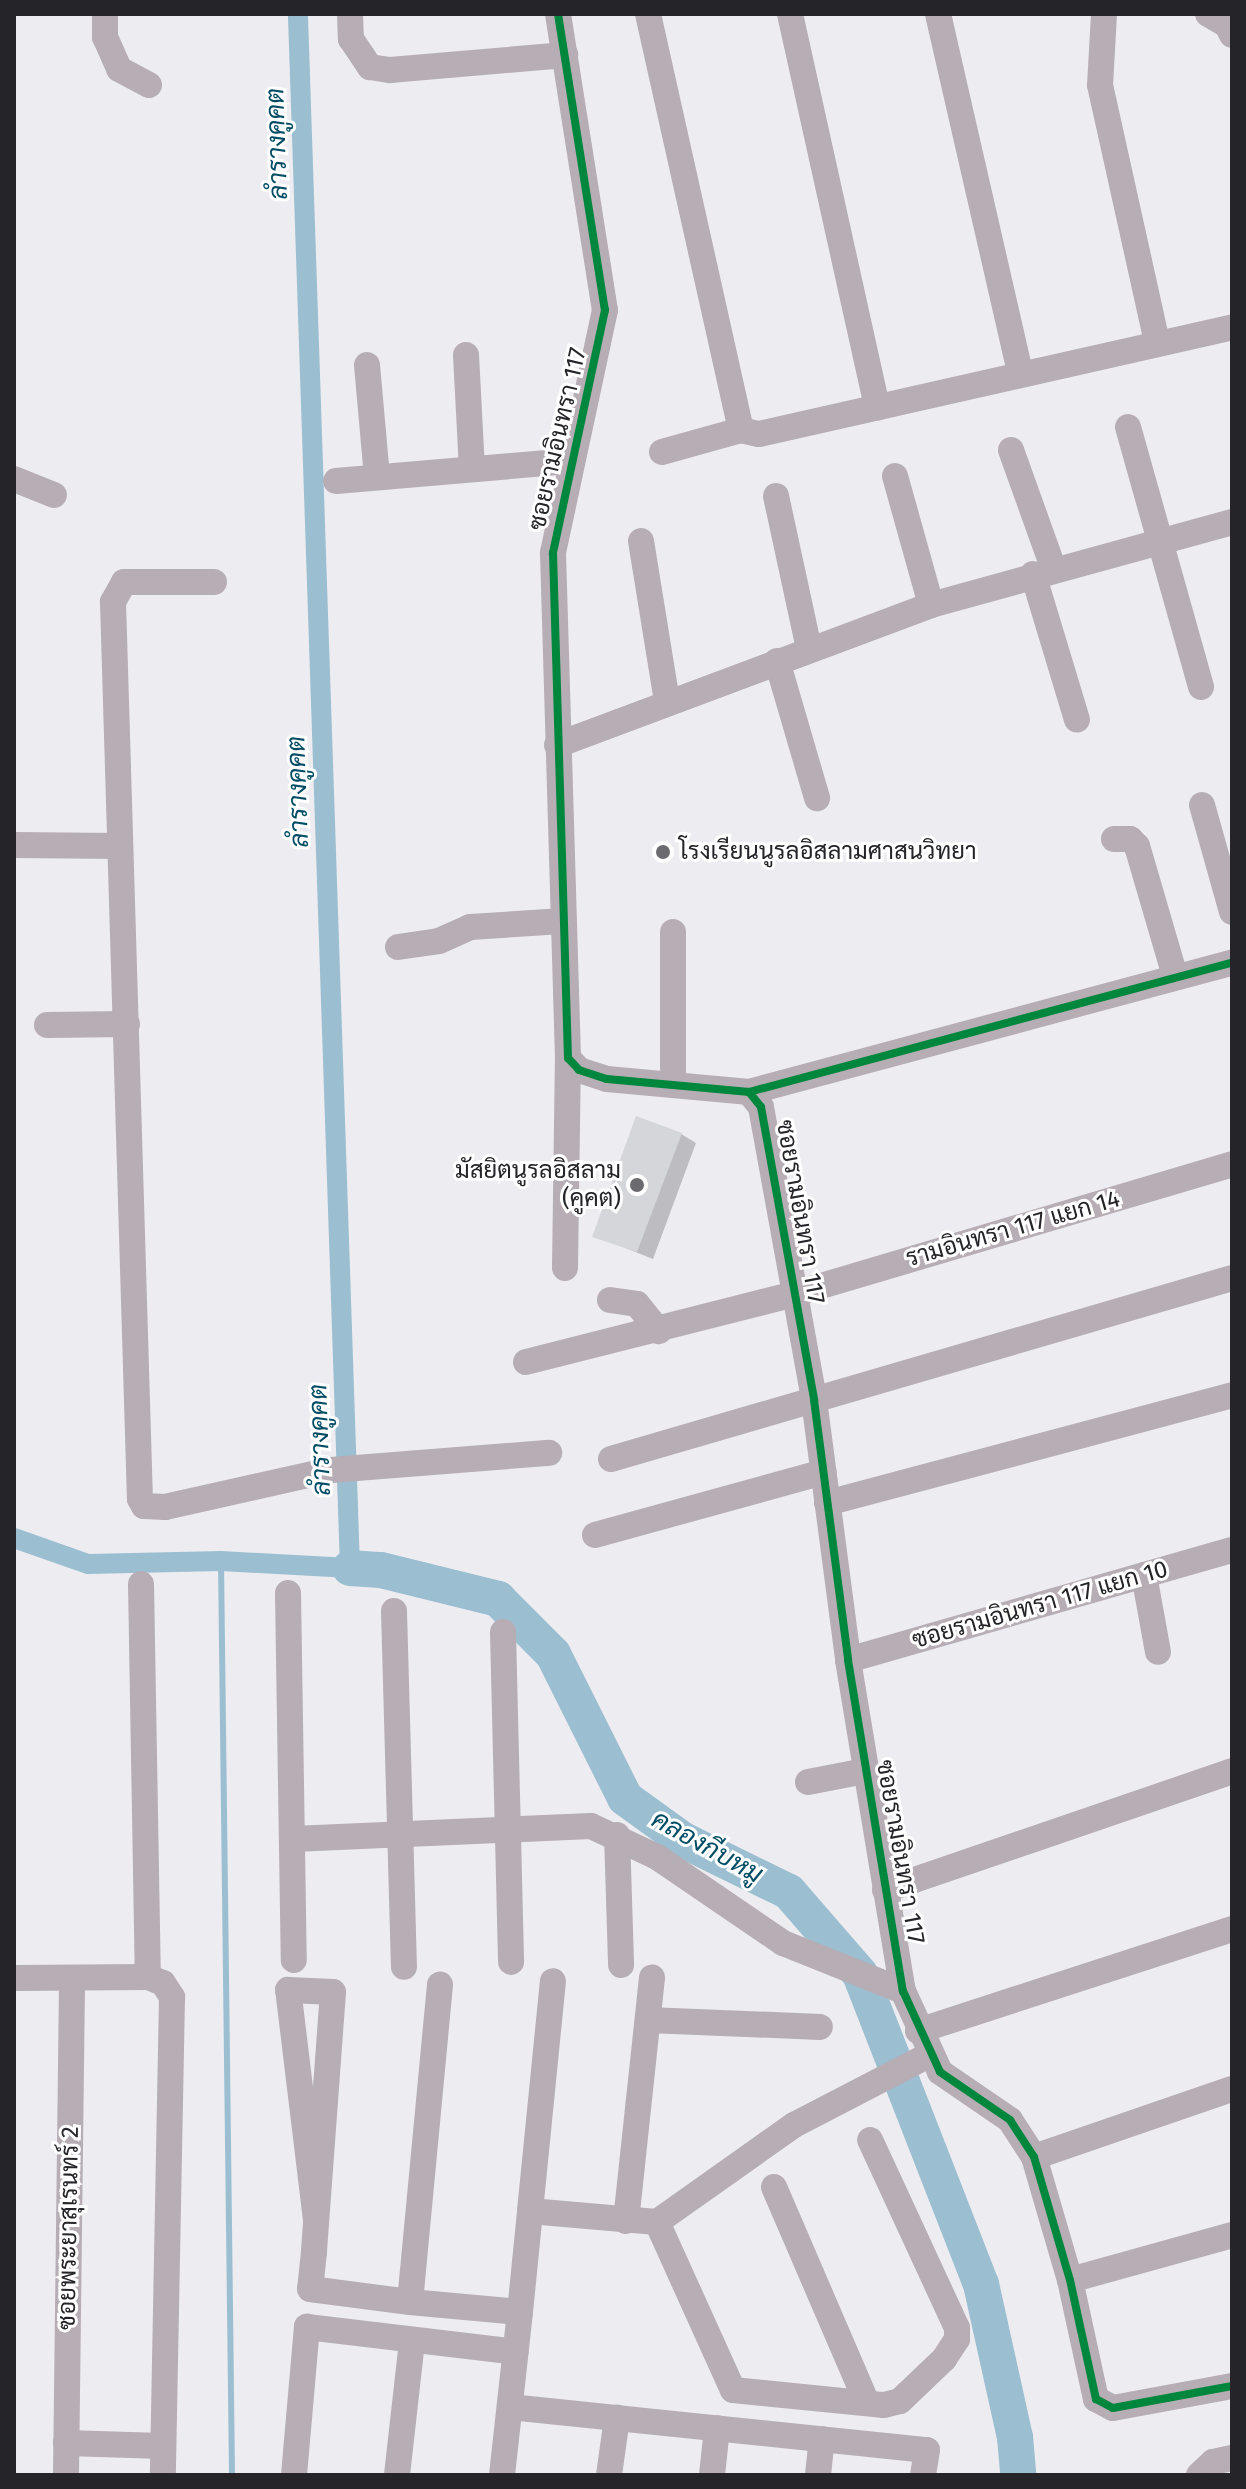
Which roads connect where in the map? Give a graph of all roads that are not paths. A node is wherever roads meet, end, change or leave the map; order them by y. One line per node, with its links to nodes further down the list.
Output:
1 (105, 14): 11 (street)
2 (350, 14): 10 (street)
3 (558, 14): 10 (street, ซอยรามอินทรา 117)
4 (648, 14): 19 (street)
5 (790, 14): 17 (street)
6 (938, 14): 16 (street)
7 (1104, 14): 13 (street)
8 (1208, 14): 9 (street)
9 (1232, 35)
10 (565, 55): 22 (street, ซอยรามอินทรา 117)
11 (149, 85)
12 (1232, 327): 13 (street)
13 (1157, 343): 16 (street)
14 (466, 355): 23 (street)
15 (367, 365): 25 (street)
16 (1020, 373): 17 (street)
17 (877, 408): 19 (street)
18 (1128, 427): 32 (street)
19 (741, 430): 21 (street)
20 (1011, 450): 33 (street)
21 (662, 452)
22 (571, 461): 23 (street); 41 (street, ซอยรามอินทรา 117)
23 (472, 469): 25 (street)
24 (895, 476): 35 (street)
25 (377, 477): 27 (street)
26 (14, 479): 28 (street)
27 (336, 481)
28 (54, 495)
29 (776, 496): 36 (street)
30 (1232, 522): 32 (street)
31 (641, 541): 39 (street)
32 (1160, 544): 33 (street); 38 (street)
33 (1043, 570): 35 (street); 40 (street)
34 (214, 582): 46 (street)
35 (931, 605): 36 (street)
36 (809, 649): 37 (street)
37 (777, 661): 39 (street); 42 (street)
38 (1201, 687)
39 (667, 702): 41 (street)
40 (1077, 720)
41 (557, 745): 48 (street, ซอยรามอินทรา 117)
42 (817, 798)
43 (1202, 805): 47 (street)
44 (1114, 839): 52 (street)
45 (14, 845): 46 (street)
46 (120, 846): 53 (street)
47 (1232, 912)
48 (563, 921): 50 (street); 55 (street, ซอยรามอินทรา 117)
49 (673, 932): 56 (street)
50 (398, 947)
51 (1232, 963): 52 (street)
52 (1175, 976): 57 (street)
53 (127, 1024): 54 (street); 67 (street)
54 (47, 1025)
55 (568, 1058): 56 (street); 59 (street, ซอยรามอินทรา 117)
56 (673, 1084): 57 (street)
57 (749, 1092): 61 (street, ซอยรามอินทรา 117)
58 (1232, 1164): 61 (street, รามอินทรา 117 แยก 14)
59 (565, 1268)
60 (1232, 1278): 66 (street)
61 (794, 1294): 63 (street, รามอินทรา 117 แยก 14); 66 (street, ซอยรามอินทรา 117)
62 (610, 1300): 63 (street)
63 (659, 1331): 64 (street, รามอินทรา 117 แยก 14)
64 (526, 1362)
65 (1232, 1395): 70 (street)
66 (814, 1400): 68 (street); 69 (street, ซอยรามอินทรา 117)
67 (549, 1453)
68 (611, 1459)
69 (823, 1472): 70 (street, ซอยรามอินทรา 117); 71 (street)
70 (827, 1503): 79 (street, ซอยรามอินทรา 117)
71 (595, 1535)
72 (1232, 1550): 73 (street, ซอยรามอินทรา 117 แยก 10)
73 (1144, 1575): 78 (street); 79 (street, ซอยรามอินทรา 117 แยก 10)
74 (141, 1584): 94 (street)
75 (288, 1593): 86 (street)
76 (394, 1611): 84 (street)
77 (503, 1632): 83 (street)
78 (1158, 1652)
79 (848, 1660): 80 (street, ซอยรามอินทรา 117)
80 (865, 1771): 82 (street); 87 (street, ซอยรามอินทรา 117)
81 (1232, 1771): 87 (street)
82 (808, 1782)
83 (509, 1828): 84 (street); 85 (street); 91 (street)
84 (400, 1834): 86 (street); 93 (street)
85 (617, 1835): 92 (street); 100 (street)
86 (293, 1839): 90 (street)
87 (885, 1890): 100 (street, ซอยรามอินทรา 117)
88 (1232, 1929): 103 (street)
89 (14, 1958): 96 (street)
90 (294, 1960)
91 (511, 1962)
92 (621, 1965)
93 (404, 1967)
94 (148, 1977): 97 (street); 126 (street)
95 (652, 1977): 101 (street)
96 (14, 1978): 97 (street)
97 (72, 1980): 125 (street, ซอยพระยาสุเรนทร์ 2)
98 (553, 1981): 109 (street)
99 (440, 1984): 115 (street)
100 (892, 1987): 103 (street, ซอยรามอินทรา 117)
101 (648, 2020): 102 (street); 111 (street)
102 (820, 2027)
103 (918, 2031): 104 (street, ซอยรามอินทรา 117)
104 (929, 2055): 107 (street, ซอยรามอินทรา 117); 112 (street)
105 (1232, 2089): 107 (street)
106 (870, 2140): 120 (street)
107 (1034, 2157): 114 (street, ซอยรามอินทรา 117)
108 (774, 2187): 120 (street)
109 (530, 2211): 111 (street); 116 (street)
110 (316, 2220): 110 (street); 115 (street)
111 (626, 2221): 112 (street)
112 (657, 2222): 120 (street)
113 (1232, 2235): 114 (street)
114 (1070, 2280): 119 (street, ซอยรามอินทรา 117)
115 (410, 2302): 116 (street)
116 (520, 2312): 118 (street)
117 (412, 2341): 118 (street); 130 (street); 131 (street)
118 (516, 2352): 121 (street)
119 (1232, 2386)
120 (867, 2403)
121 (510, 2407): 122 (street); 132 (street)
122 (617, 2418): 123 (street); 133 (street)
123 (717, 2428): 124 (street); 134 (street)
124 (822, 2439): 135 (street); 136 (street)
125 (66, 2443): 126 (street); 128 (street, ซอยพระยาสุเรนทร์ 2)
126 (163, 2446): 129 (street)
127 (1232, 2458): 137 (street)
128 (66, 2475)
129 (163, 2475)
130 (294, 2475)
131 (397, 2475)
132 (502, 2475)
133 (609, 2475)
134 (712, 2475)
135 (818, 2475)
136 (923, 2475)
137 (1199, 2475)

